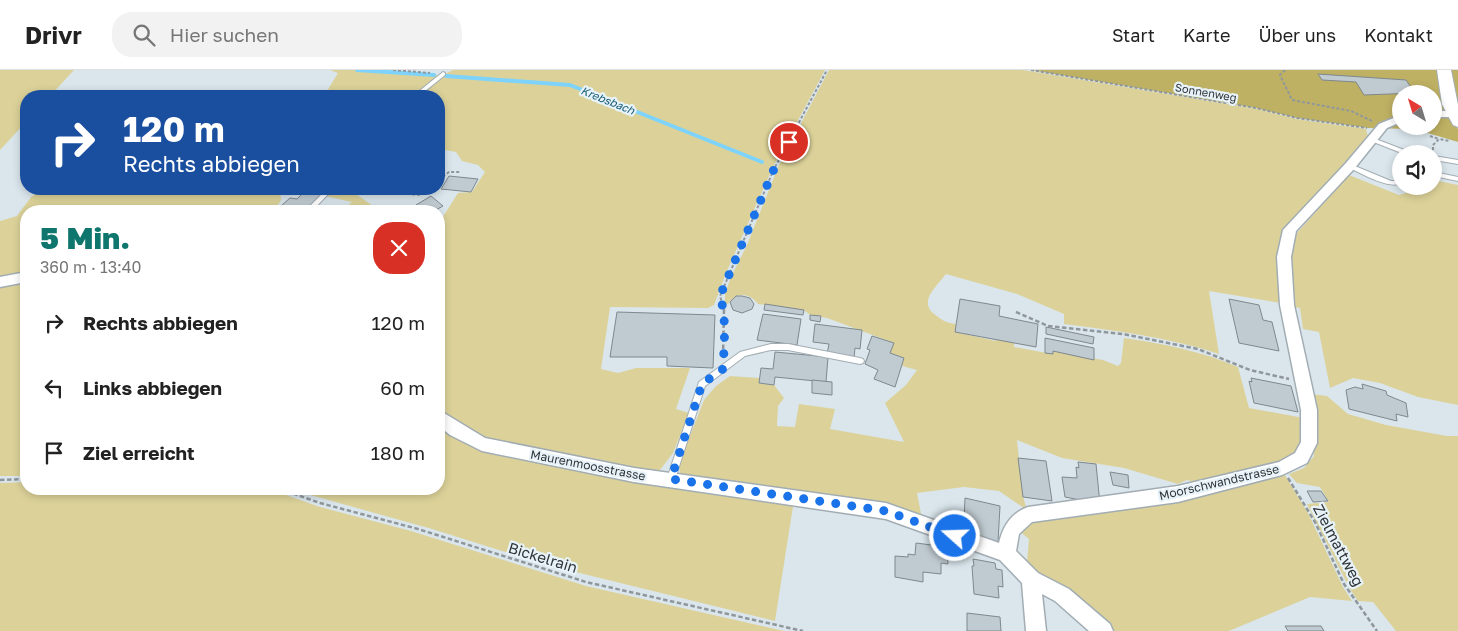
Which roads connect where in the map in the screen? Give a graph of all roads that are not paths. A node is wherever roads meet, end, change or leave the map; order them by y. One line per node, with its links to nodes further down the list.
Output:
1 (1444, 70): 5 (street)
2 (443, 74): 3 (lane)
3 (423, 90)
4 (1442, 116): 5 (street)
5 (1455, 118)
6 (1392, 124): 7 (street, Moorschwandstrasse)
7 (1378, 133): 8 (lane); 11 (street, Moorschwandstrasse)
8 (1396, 145)
9 (1442, 158): 10 (lane)
10 (1458, 162)
11 (1350, 166): 14 (lane); 22 (street, Moorschwandstrasse)
12 (1442, 176): 13 (lane)
13 (1458, 179)
14 (1392, 183)
15 (324, 195): 16 (lane)
16 (314, 205)
17 (20, 278): 18 (street)
18 (0, 282)
19 (860, 361): 21 (lane)
20 (445, 422): 21 (street, Maurenmoosstrasse)
21 (671, 479): 22 (street, Maurenmoosstrasse)
22 (1006, 554): 23 (street)
23 (1032, 579): 24 (street); 25 (street)
24 (1036, 631)
25 (1103, 631)

